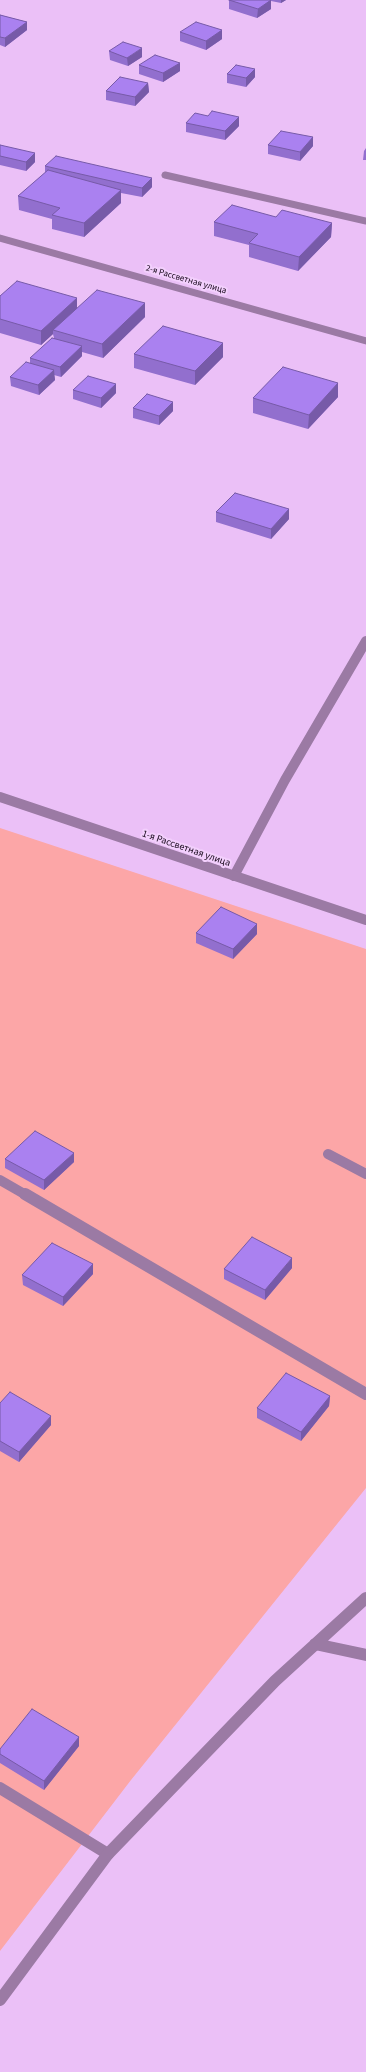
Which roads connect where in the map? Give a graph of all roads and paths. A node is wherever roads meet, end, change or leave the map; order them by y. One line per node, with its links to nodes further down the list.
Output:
1 (165, 175): 2 (street)
2 (366, 221)
3 (0, 238): 4 (street, 2-я Рассветная улица)
4 (366, 341)
5 (366, 641): 7 (street)
6 (0, 798): 7 (street, 1-я Рассветная улица)
7 (234, 876): 8 (street, 1-я Рассветная улица)
8 (366, 920)
9 (328, 1154): 10 (street)
10 (366, 1174)
11 (0, 1180): 12 (street)
12 (366, 1394)
13 (366, 1598): 14 (street)
14 (315, 1644): 15 (street); 17 (street)
15 (366, 1655)
16 (0, 1788): 17 (street)
17 (108, 1854): 18 (street)
18 (0, 2000)

